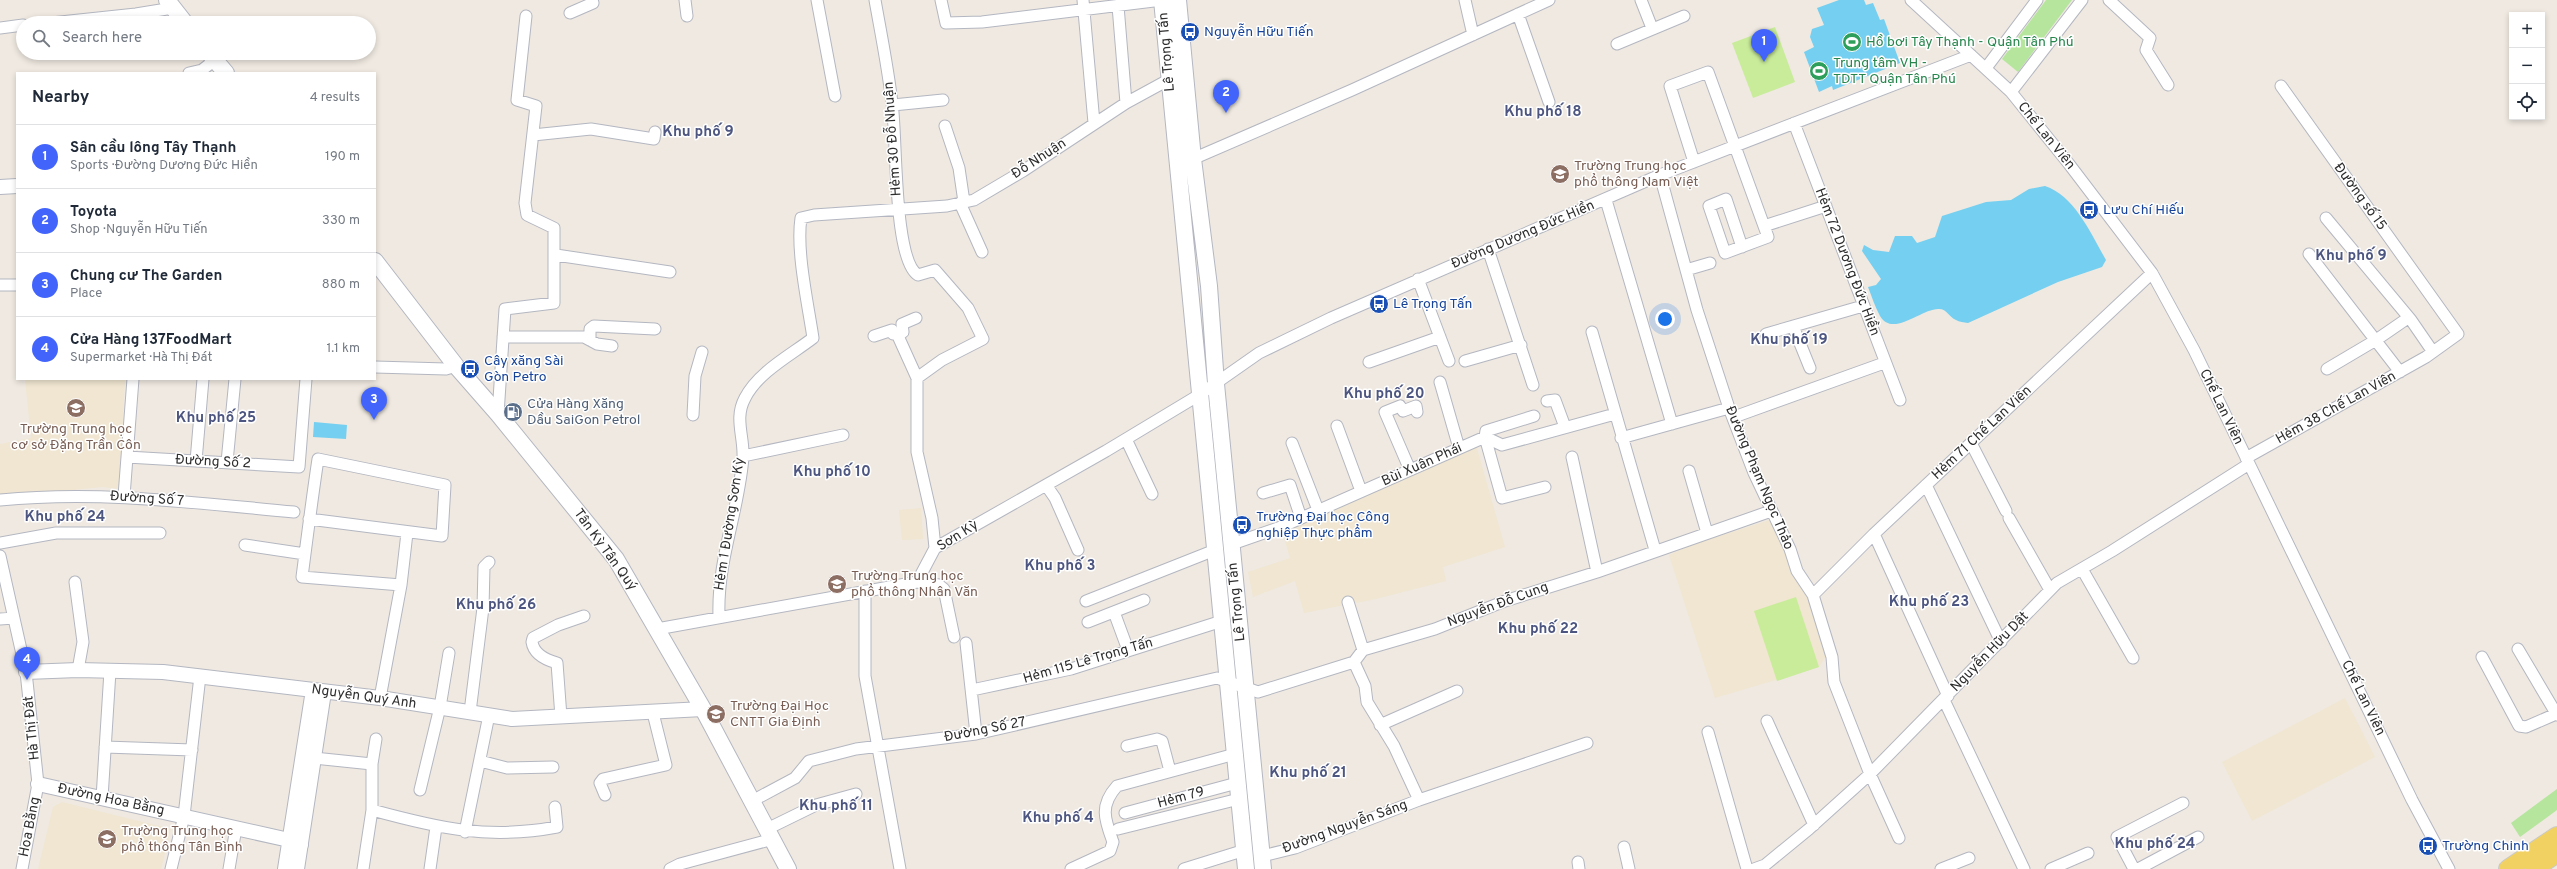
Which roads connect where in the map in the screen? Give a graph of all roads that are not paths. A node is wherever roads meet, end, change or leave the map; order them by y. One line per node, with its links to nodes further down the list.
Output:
1 (592, 0): 18 (street)
2 (685, 0): 23 (street)
3 (817, 0): 40 (street)
4 (875, 0): 44 (street, Hẻm 30 Đỗ Nhuận)
5 (941, 0): 16 (street)
6 (1162, 0): 17 (street); 36 (main road, Lê Trọng Tấn)
7 (1178, 0): 51 (main road, Lê Trọng Tấn)
8 (1465, 0): 28 (street)
9 (1549, 0): 19 (street)
10 (1641, 0): 27 (street)
11 (1911, 0): 30 (street, Chế Lan Viên)
12 (2037, 0): 33 (street)
13 (2082, 0): 39 (street)
14 (2108, 0): 37 (street)
15 (170, 4): 20 (street); 21 (main road)
16 (1084, 5): 17 (street); 45 (street)
17 (1118, 6): 43 (street)
18 (570, 13)
19 (1518, 14): 28 (street); 42 (street)
20 (117, 16)
21 (179, 16)
22 (526, 16): 49 (street)
23 (687, 16)
24 (1684, 16): 27 (street)
25 (16, 26): 26 (street)
26 (0, 28)
27 (1652, 28): 29 (street)
28 (1473, 35): 51 (street)
29 (1617, 44)
30 (1971, 55): 33 (street, Chế Lan Viên); 46 (street, Đường Dương Đức Hiền)
31 (210, 60): 34 (street)
32 (215, 60): 35 (main road)
33 (1986, 68): 39 (street, Chế Lan Viên)
34 (193, 72)
35 (225, 72)
36 (1170, 78): 43 (street, Đỗ Nhuận); 53 (main road, Lê Trọng Tấn)
37 (2168, 84)
38 (2281, 86): 92 (street, Đường số 15)
39 (2011, 92): 72 (street, Chế Lan Viên)
40 (835, 96)
41 (943, 100): 44 (street)
42 (1549, 102)
43 (1126, 103): 45 (street, Đỗ Nhuận)
44 (893, 105): 60 (street, Hẻm 30 Đỗ Nhuận)
45 (1094, 123): 58 (street, Đỗ Nhuận)
46 (1794, 123): 50 (street, Đường Dương Đức Hiền); 59 (street, Hẻm 72 Dương Đức Hiền)
47 (945, 126): 58 (street)
48 (656, 132): 49 (street)
49 (533, 135): 66 (street)
50 (1737, 146): 52 (street, Đường Dương Đức Hiền); 52 (street); 62 (street)
51 (1194, 159): 53 (street); 108 (main road, Lê Trọng Tấn)
52 (1694, 162): 54 (street, Đường Dương Đức Hiền)
53 (1178, 165): 110 (main road, Lê Trọng Tấn)
54 (1660, 175): 57 (street, Đường Dương Đức Hiền); 70 (street, Đường Phạm Ngọc Thảo)
55 (16, 186): 56 (street)
56 (0, 188)
57 (1606, 200): 64 (street, Đường Dương Đức Hiền); 120 (street)
58 (962, 203): 60 (street, Đỗ Nhuận); 65 (street)
59 (1826, 206): 62 (street); 76 (street, Hẻm 72 Dương Đức Hiền)
60 (898, 207): 102 (street, Hẻm 30 Đỗ Nhuận); 113 (street, Đỗ Nhuận)
61 (2326, 218): 78 (street)
62 (1764, 226): 63 (street)
63 (1742, 247)
64 (1488, 249): 73 (street, Đường Dương Đức Hiền); 89 (street)
65 (982, 252)
66 (556, 254): 71 (street); 85 (street)
67 (2310, 254): 88 (street)
68 (376, 262): 97 (main road, Tân Kỳ Tân Quý)
69 (1710, 263): 70 (street)
70 (1686, 270): 115 (street, Đường Phạm Ngọc Thảo)
71 (670, 272)
72 (2152, 273): 128 (street, Hẻm 71 Chế Lan Viên); 134 (street, Chế Lan Viên)
73 (1418, 279): 86 (street); 108 (street, Đường Dương Đức Hiền)
74 (0, 285): 75 (street)
75 (16, 285)
76 (1863, 306): 79 (street); 96 (street, Hẻm 72 Dương Đức Hiền)
77 (916, 318): 84 (street)
78 (2408, 318): 88 (street); 92 (street)
79 (1793, 326): 82 (street); 99 (street)
80 (655, 329): 87 (street)
81 (1592, 332): 117 (street)
82 (1766, 334)
83 (874, 336): 84 (street)
84 (898, 336): 102 (street)
85 (503, 337): 87 (street); 116 (street)
86 (1440, 337): 93 (street); 95 (street)
87 (590, 340): 90 (street)
88 (2376, 340): 100 (street); 101 (street)
89 (1520, 345): 94 (street); 109 (street)
90 (612, 346)
91 (702, 352): 118 (street)
92 (2430, 354): 101 (street, Hẻm 38 Chế Lan Viên)
93 (1449, 361)
94 (1465, 361)
95 (1369, 362)
96 (1884, 363): 111 (street, Hẻm 72 Dương Đức Hiền); 115 (street)
97 (456, 366): 98 (street); 116 (main road, Tân Kỳ Tân Quý)
98 (376, 367)
99 (1810, 368)
100 (2327, 369)
101 (2400, 372): 134 (street, Hẻm 38 Chế Lan Viên)
102 (917, 378): 158 (street)
103 (133, 380): 131 (street)
104 (203, 380): 133 (street)
105 (235, 380): 135 (street)
106 (306, 380): 135 (street, Đường Số 2)
107 (1440, 382): 129 (street)
108 (1216, 384): 110 (street, Đường Dương Đức Hiền); 156 (main road, Lê Trọng Tấn)
109 (1533, 385)
110 (1199, 396): 126 (street, Sơn Kỳ); 160 (main road, Lê Trọng Tấn)
111 (1900, 400)
112 (1547, 401): 122 (street)
113 (741, 409): 130 (street, Hẻm 1 Đường Sơn Kỳ)
114 (1417, 412): 136 (street)
115 (1732, 413): 120 (street); 147 (street, Đường Phạm Ngọc Thảo)
116 (498, 414): 183 (main road, Tân Kỳ Tân Quý)
117 (1615, 414): 122 (street); 125 (street)
118 (693, 415)
119 (1534, 416): 124 (street, Bùi Xuân Phái)
120 (1672, 424): 125 (street)
121 (1336, 426): 141 (street)
122 (1565, 427): 124 (street)
123 (843, 435): 130 (street)
124 (1485, 436): 129 (street, Bùi Xuân Phái); 140 (street)
125 (1621, 438): 161 (street)
126 (1126, 439): 138 (street, Sơn Kỳ); 143 (street)
127 (1292, 443): 146 (street)
128 (1971, 443): 139 (street, Hẻm 71 Chế Lan Viên); 170 (street)
129 (1459, 448): 136 (street, Bùi Xuân Phái)
130 (743, 456): 178 (street, Hẻm 1 Đường Sơn Kỳ)
131 (127, 457): 133 (street, Đường Số 2); 144 (street)
132 (1572, 457): 166 (street)
133 (196, 461): 135 (street, Đường Số 2)
134 (2248, 461): 165 (street, Nguyễn Hữu Dật); 280 (street, Chế Lan Viên)
135 (227, 462)
136 (1410, 470): 141 (street, Bùi Xuân Phái)
137 (1689, 471): 153 (street)
138 (1046, 485): 158 (street, Sơn Kỳ); 159 (street)
139 (1926, 485): 154 (street, Hẻm 71 Chế Lan Viên); 185 (street)
140 (1545, 487)
141 (1361, 491): 146 (street, Bùi Xuân Phái)
142 (1263, 493): 149 (street)
143 (1152, 494)
144 (124, 496): 145 (street, Đường Số 7); 148 (street, Đường Số 7)
145 (0, 500)
146 (1318, 510): 149 (street, Bùi Xuân Phái)
147 (1772, 511): 153 (street, Nguyễn Đỗ Cung); 172 (street, Đường Phạm Ngọc Thảo)
148 (294, 512)
149 (1301, 518): 156 (street, Bùi Xuân Phái)
150 (309, 520): 152 (street); 152 (street); 162 (street)
151 (160, 533): 155 (street)
152 (407, 533): 169 (street)
153 (1708, 533): 161 (street, Nguyễn Đỗ Cung)
154 (1874, 534): 172 (street, Hẻm 71 Chế Lan Viên); 204 (street)
155 (0, 543)
156 (1232, 544): 199 (main road, Lê Trọng Tấn)
157 (244, 545): 162 (street)
158 (935, 548): 168 (street, Sơn Kỳ)
159 (1078, 550)
160 (1215, 550): 174 (street); 181 (main road, Lê Trọng Tấn)
161 (1655, 550): 166 (street, Nguyễn Đỗ Cung)
162 (305, 554): 169 (street)
163 (0, 556): 179 (street, Hà Thị Đát)
164 (489, 562): 207 (street)
165 (2082, 569): 170 (street, Nguyễn Hữu Dật); 192 (street)
166 (1597, 572): 189 (street, Nguyễn Đỗ Cung)
167 (75, 582): 194 (street)
168 (917, 582): 171 (street); 184 (street)
169 (401, 585): 203 (street)
170 (2050, 590): 185 (street, Nguyễn Hữu Dật)
171 (865, 591): 178 (street); 218 (street)
172 (1814, 595): 228 (street, Đường Phạm Ngọc Thảo)
173 (1144, 600): 176 (street)
174 (1086, 601)
175 (1348, 602): 189 (street)
176 (1114, 612): 182 (street); 188 (street)
177 (584, 616): 211 (street)
178 (719, 616): 183 (street)
179 (14, 618): 180 (street); 196 (street, Hà Thị Đát)
180 (0, 619)
181 (1222, 621): 188 (street, Hẻm 115 Lê Trọng Tấn); 198 (main road, Lê Trọng Tấn)
182 (1088, 622)
183 (657, 628): 206 (main road, Tân Kỳ Tân Quý)
184 (954, 637)
185 (2001, 642): 204 (street, Nguyễn Hữu Dật)
186 (966, 643): 200 (street)
187 (2518, 649): 209 (street)
188 (1128, 650): 200 (street, Hẻm 115 Lê Trọng Tấn)
189 (1363, 650): 193 (street)
190 (449, 653): 205 (street)
191 (2482, 657): 209 (street)
192 (2133, 658)
193 (1354, 662): 199 (street); 213 (street, Đường Nguyễn Sáng)
194 (78, 670): 195 (street, Nguyễn Quý Anh); 196 (street, Nguyễn Quý Anh)
195 (110, 671): 197 (street, Nguyễn Quý Anh); 220 (street)
196 (26, 672): 230 (street, Hà Thị Đát)
197 (200, 676): 201 (street, Nguyễn Quý Anh); 221 (street)
198 (1228, 682): 199 (street); 215 (street, Đường Số 27); 222 (main road, Lê Trọng Tấn)
199 (1246, 688): 258 (main road, Lê Trọng Tấn)
200 (972, 690): 215 (street)
201 (318, 691): 203 (street, Nguyễn Quý Anh); 223 (street); 252 (street)
202 (1457, 692): 213 (street)
203 (380, 698): 205 (street, Nguyễn Quý Anh)
204 (1946, 698): 228 (street, Nguyễn Hữu Dật); 276 (street)
205 (440, 707): 207 (street, Nguyễn Quý Anh); 231 (street)
206 (703, 709): 208 (street, Nguyễn Quý Anh); 237 (main road, Tân Kỳ Tân Quý)
207 (470, 712): 210 (street, Nguyễn Quý Anh)
208 (653, 713): 211 (street, Nguyễn Quý Anh); 233 (street)
209 (2557, 714)
210 (489, 715): 211 (street, Nguyễn Quý Anh); 224 (street)
211 (561, 717)
212 (1768, 721): 243 (street)
213 (1380, 725): 236 (street, Đường Nguyễn Sáng)
214 (1708, 732): 273 (street)
215 (976, 734): 218 (street, Đường Số 27)
216 (376, 739): 225 (street)
217 (1586, 743): 236 (street)
218 (878, 746): 237 (street, Đường Số 27); 268 (street)
219 (1126, 746): 227 (street)
220 (105, 747): 221 (street); 234 (street)
221 (192, 750): 242 (street)
222 (1236, 754): 227 (street); 229 (main road, Lê Trọng Tấn)
223 (314, 758): 225 (street); 252 (street)
224 (480, 761): 226 (street); 247 (street)
225 (372, 764): 240 (street)
226 (553, 767)
227 (1170, 772): 269 (street)
228 (1870, 774): 243 (street, Nguyễn Hữu Dật); 251 (street, Đường Phạm Ngọc Thảo)
229 (1237, 783): 235 (main road, Lê Trọng Tấn); 241 (street, Hẻm 79)
230 (38, 784): 234 (street, Đường Hoa Bằng); 259 (street, Hoa Bằng)
231 (420, 790)
232 (856, 794): 248 (street)
233 (605, 795)
234 (102, 798): 242 (street, Đường Hoa Bằng)
235 (1239, 799): 246 (street); 254 (main road, Lê Trọng Tấn)
236 (1419, 800): 258 (street, Đường Nguyễn Sáng)
237 (752, 801): 248 (main road, Tân Kỳ Tân Quý)
238 (2183, 803): 278 (street)
239 (555, 807): 247 (street)
240 (372, 810): 244 (street); 264 (street)
241 (1125, 813)
242 (184, 816): 245 (street, Đường Hoa Bằng); 260 (street)
243 (1814, 825): 274 (street, Nguyễn Hữu Dật)
244 (436, 827): 247 (street); 265 (street)
245 (236, 828): 252 (street, Đường Hoa Bằng); 261 (street)
246 (1118, 829)
247 (465, 832)
248 (770, 834): 266 (street); 267 (main road, Tân Kỳ Tân Quý)
249 (2557, 836): 281 (main road)
250 (2198, 837): 279 (street)
251 (1899, 838)
252 (295, 843): 262 (street); 263 (street)
253 (1624, 847): 272 (street)
254 (1245, 850): 270 (street); 271 (main road, Lê Trọng Tấn)
255 (2088, 853): 277 (street)
256 (2557, 853): 282 (main road)
257 (1969, 858): 275 (street)
258 (1262, 862)
259 (22, 869)
260 (171, 869)
261 (228, 869)
262 (285, 869)
263 (297, 869)
264 (363, 869)
265 (430, 869)
266 (670, 869)
267 (788, 869)
268 (900, 869)
269 (1071, 869)
270 (1184, 869)
271 (1246, 869)
272 (1629, 869)
273 (1747, 869)
274 (1754, 869)
275 (1941, 869)
276 (2024, 869)
277 (2051, 869)
278 (2134, 869)
279 (2138, 869)
280 (2449, 869)
281 (2508, 869)
282 (2534, 869)

